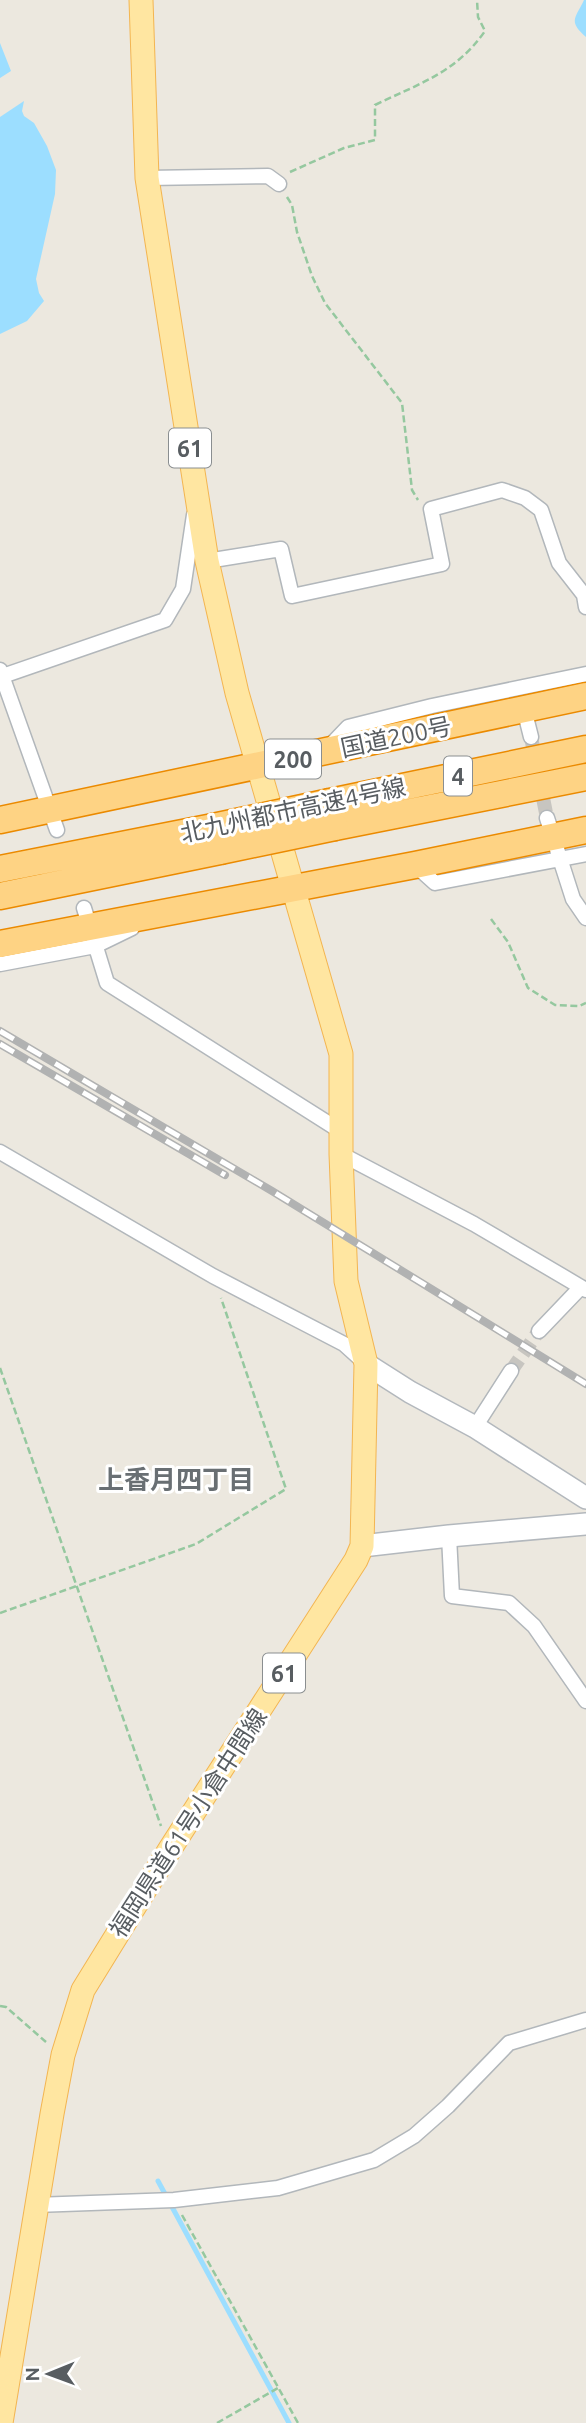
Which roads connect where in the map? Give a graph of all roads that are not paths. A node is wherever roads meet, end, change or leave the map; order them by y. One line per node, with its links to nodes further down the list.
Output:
1 (141, 0): 2 (main road, 福岡県道61号小倉中間線 / 61)
2 (147, 178): 3 (street); 4 (main road, 福岡県道61号小倉中間線 / 61)
3 (279, 184)
4 (197, 493): 5 (main road, 福岡県道61号小倉中間線 / 61); 7 (street)
5 (207, 561): 6 (street); 12 (main road, 福岡県道61号小倉中間線 / 61)
6 (586, 607)
7 (1, 675): 16 (street)
8 (585, 688): 9 (highway, 国道200号 / 200)
9 (522, 698): 10 (street); 12 (highway, 国道200号 / 200)
10 (530, 737)
11 (580, 749): 14 (highway, 北九州都市高速4号線 / 4)
12 (258, 767): 16 (highway, 国道200号 / 200); 22 (main road, 福岡県道61号小倉中間線 / 61)
13 (586, 777): 14 (highway, 北九州都市高速4号線 / 4)
14 (333, 815): 19 (highway, 北九州都市高速4号線 / 4, bridge)
15 (0, 820): 16 (highway, 国道200号 / 200)
16 (54, 820)
17 (586, 830): 18 (highway)
18 (553, 838): 20 (street); 22 (highway); 24 (street)
19 (217, 839): 21 (highway, 北九州都市高速4号線 / 4); 23 (highway, 北九州都市高速4号線 / 4)
20 (586, 854)
21 (0, 869)
22 (295, 887): 25 (highway); 28 (main road, 福岡県道61号小倉中間線 / 61)
23 (0, 895)
24 (586, 918)
25 (90, 927): 26 (highway); 27 (street); 28 (street)
26 (0, 944)
27 (0, 964)
28 (342, 1143): 30 (street); 32 (main road, 福岡県道61号小倉中間線 / 61)
29 (0, 1153): 32 (street)
30 (584, 1288): 31 (street)
31 (539, 1331)
32 (366, 1364): 34 (street); 38 (main road, 福岡県道61号小倉中間線 / 61)
33 (510, 1371): 34 (street)
34 (475, 1427): 35 (street)
35 (586, 1498)
36 (586, 1524): 37 (street)
37 (449, 1536): 38 (street); 39 (street)
38 (362, 1546): 41 (main road, 福岡県道61号小倉中間線 / 61)
39 (586, 1701)
40 (586, 2020): 41 (street)
41 (36, 2205): 42 (main road, 福岡県道61号小倉中間線 / 61)
42 (1, 2423)

